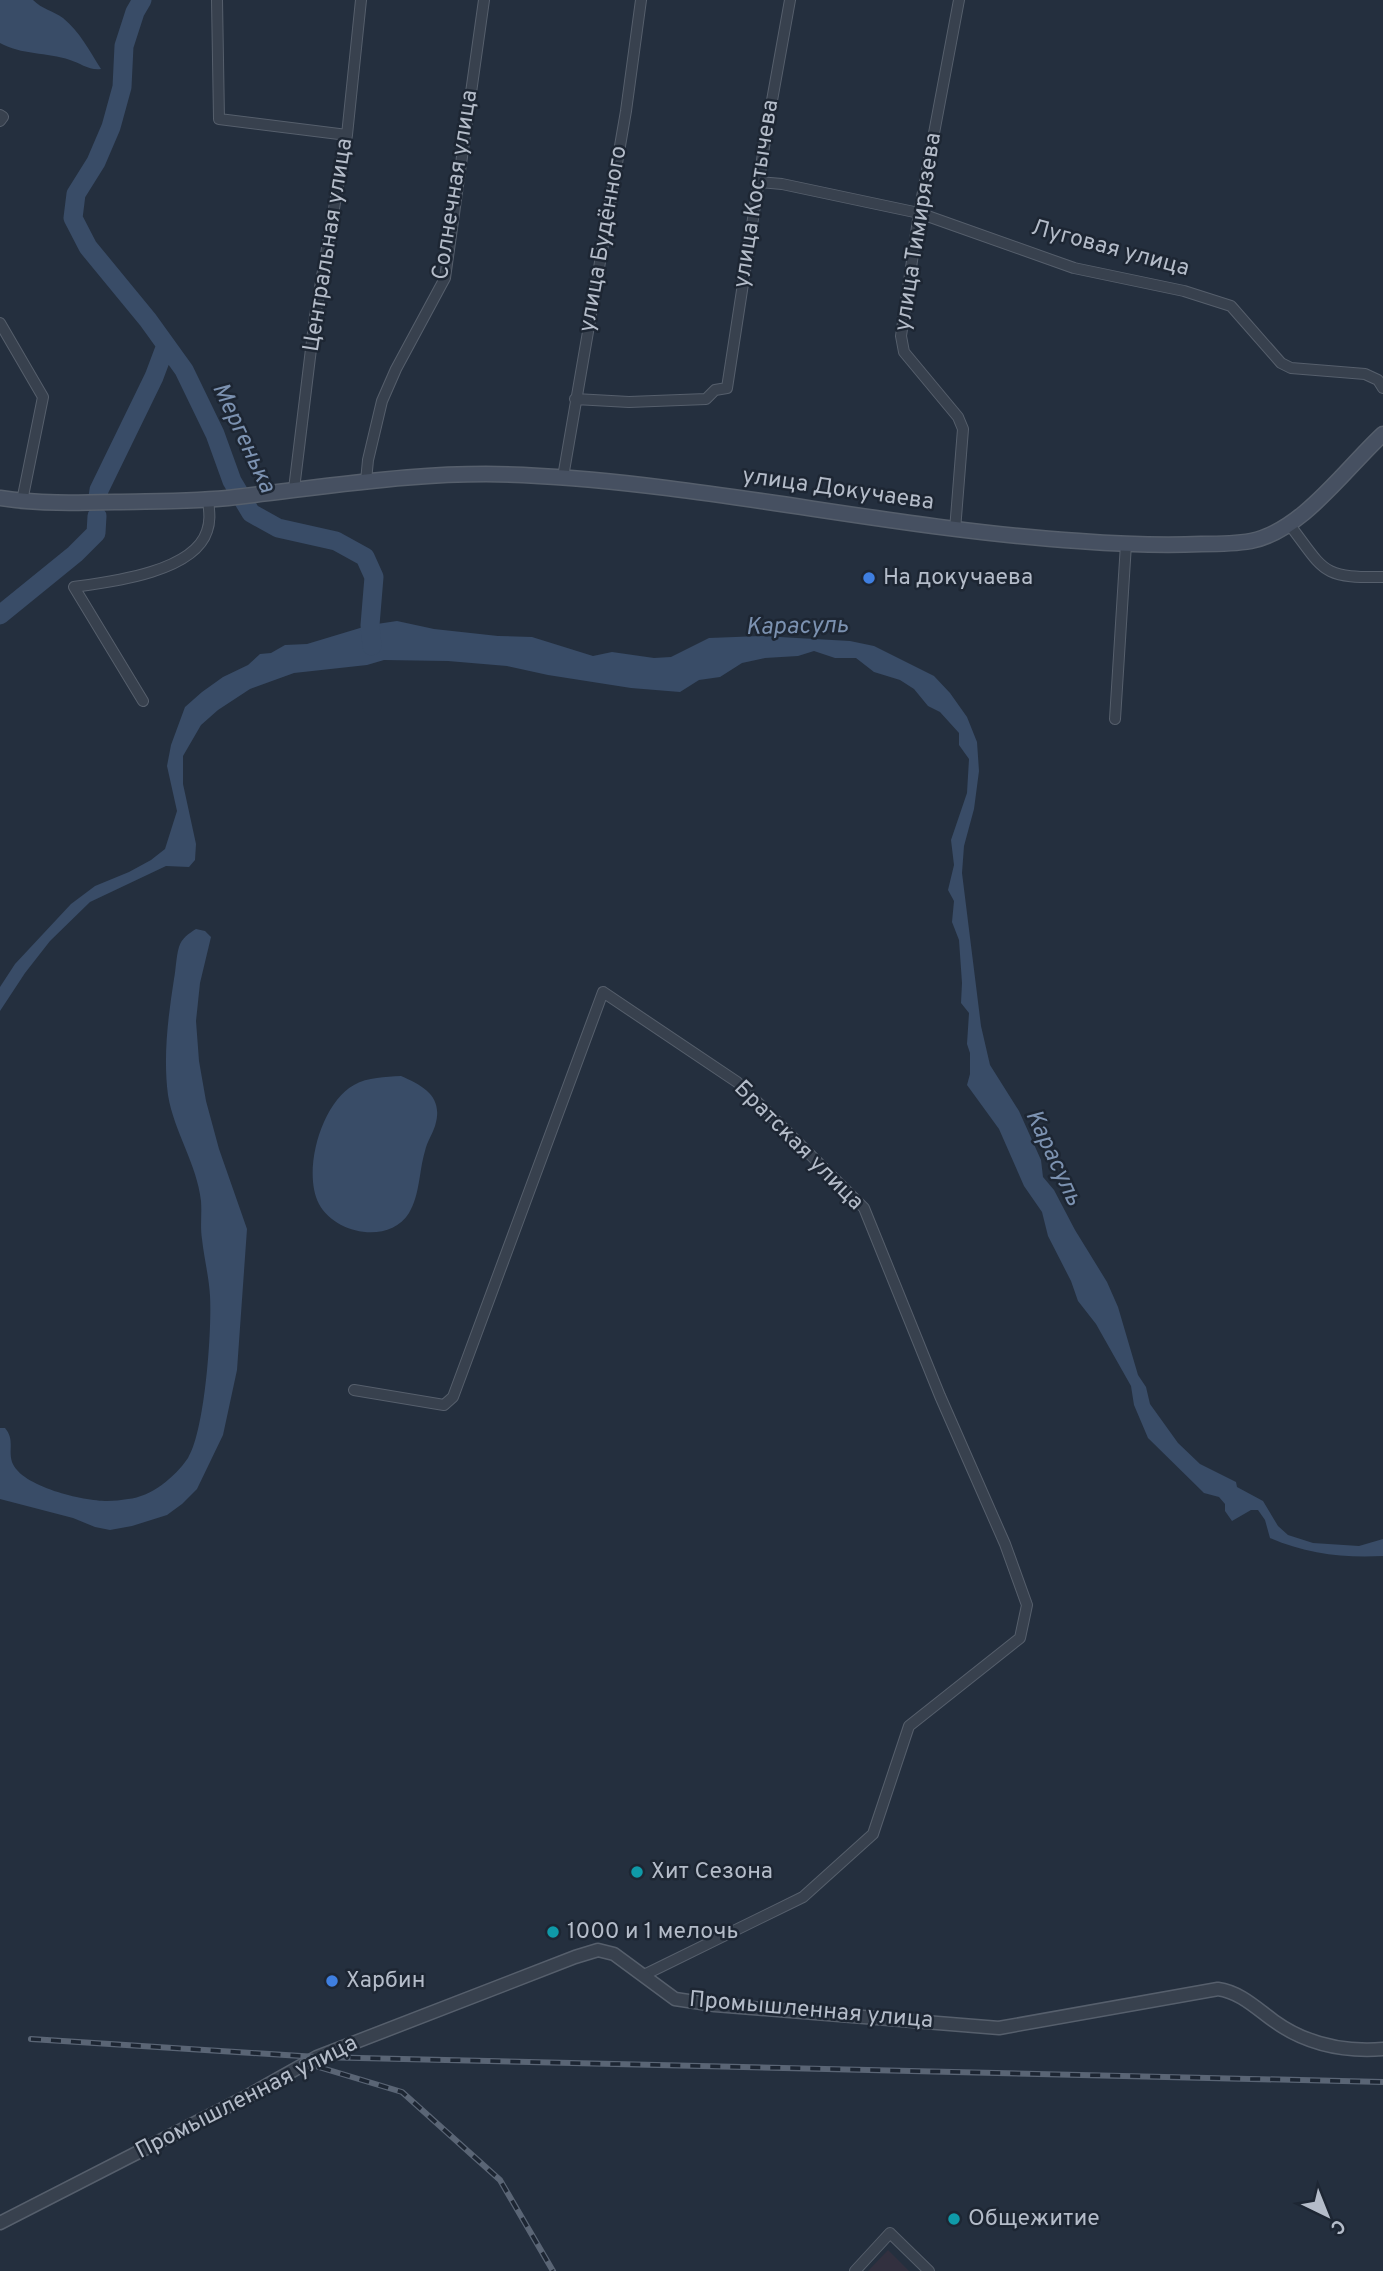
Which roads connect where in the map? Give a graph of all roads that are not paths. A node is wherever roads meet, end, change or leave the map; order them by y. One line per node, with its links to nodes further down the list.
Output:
1 (217, 0): 9 (street)
2 (361, 0): 9 (street, Центральная улица)
3 (484, 0): 17 (street, Солнечная улица)
4 (641, 0): 14 (street, улица Будённого)
5 (790, 0): 10 (street, улица Костычева)
6 (959, 0): 11 (street, улица Тимирязева)
7 (0, 115): 8 (street)
8 (0, 121)
9 (347, 135): 18 (street, Центральная улица)
10 (758, 182): 11 (street, Луговая улица); 14 (street, улица Костычева)
11 (919, 214): 13 (street, Луговая улица); 23 (street, улица Тимирязева)
12 (0, 323): 21 (street)
13 (1383, 388)
14 (575, 399): 16 (street, улица Будённого)
15 (1383, 435): 22 (main road)
16 (563, 477): 17 (main road, улица Докучаева); 23 (main road, улица Докучаева)
17 (366, 481): 18 (main road, улица Докучаева)
18 (294, 489): 20 (main road, улица Докучаева)
19 (0, 498): 21 (main road, улица Докучаева)
20 (208, 499): 21 (main road, улица Докучаева); 26 (street)
21 (22, 501)
22 (1289, 524): 24 (main road, улица Докучаева); 25 (street)
23 (955, 530): 24 (main road, улица Докучаева)
24 (1126, 544): 27 (street)
25 (1383, 577)
26 (143, 701)
27 (1115, 719)
28 (354, 1390): 29 (street, Братская улица)
29 (643, 1975): 30 (street, Промышленная улица); 31 (street, Промышленная улица)
30 (1383, 2049)
31 (0, 2223)
32 (855, 2271): 33 (street)
33 (929, 2271)

